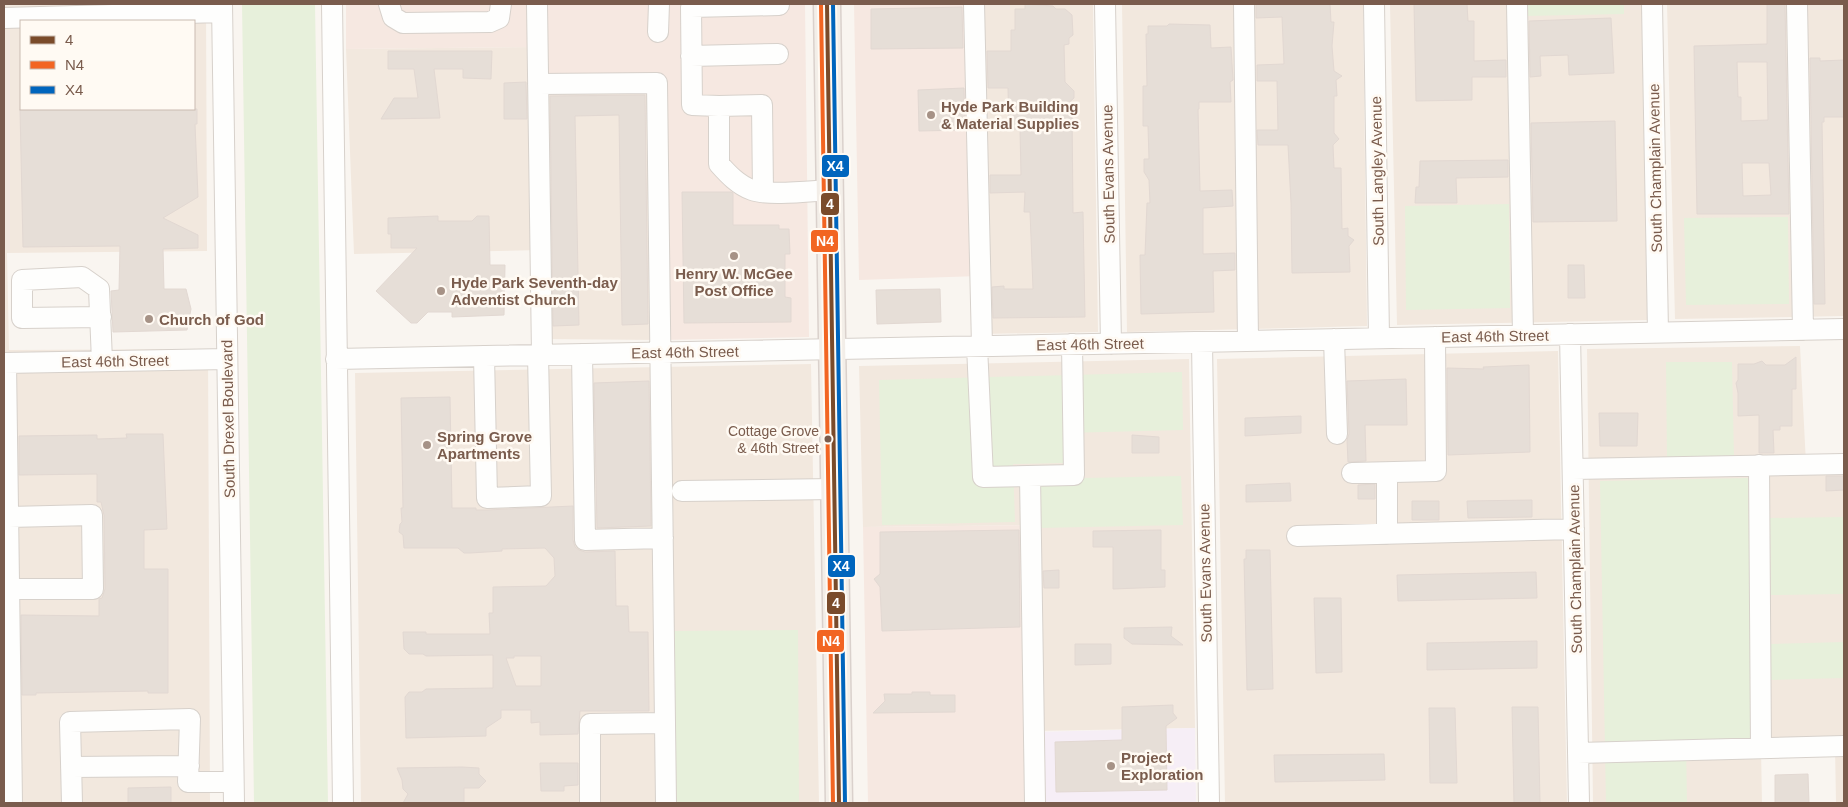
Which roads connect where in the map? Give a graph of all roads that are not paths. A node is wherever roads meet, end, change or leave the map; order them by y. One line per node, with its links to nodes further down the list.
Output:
1 (332, 4): 44 (street)
2 (389, 4): 3 (street)
3 (501, 4)
4 (537, 4): 20 (street)
5 (659, 4): 17 (street)
6 (827, 4): 22 (main road)
7 (974, 4): 37 (street)
8 (1105, 4): 36 (street, South Evans Avenue)
9 (1244, 4): 33 (street)
10 (1374, 4): 31 (street, South Langley Avenue)
11 (1516, 4): 29 (street)
12 (1652, 4): 27 (street, South Champlain Avenue)
13 (1797, 4): 26 (street)
14 (779, 5): 19 (street)
15 (222, 8): 16 (street); 43 (street, South Drexel Boulevard)
16 (4, 18)
17 (658, 32)
18 (778, 54): 19 (street)
19 (692, 56): 21 (street)
20 (538, 84): 39 (street); 41 (street)
21 (720, 106): 23 (street); 23 (street)
22 (830, 190): 23 (street); 38 (main road)
23 (763, 192)
24 (101, 317): 45 (street)
25 (1844, 329): 26 (street, East 46th Street)
26 (1803, 330): 27 (street, East 46th Street)
27 (1658, 332): 28 (street, East 46th Street)
28 (1570, 334): 29 (street, East 46th Street); 50 (street, South Champlain Avenue)
29 (1523, 335): 30 (street, East 46th Street)
30 (1435, 337): 31 (street, East 46th Street); 52 (street)
31 (1379, 338): 32 (street, East 46th Street)
32 (1334, 339): 33 (street, East 46th Street); 47 (street)
33 (1248, 341): 34 (street, East 46th Street)
34 (1202, 342): 36 (street, East 46th Street); 78 (street, South Evans Avenue)
35 (1072, 344): 36 (street, East 46th Street); 37 (street, East 46th Street); 53 (street)
36 (1111, 344)
37 (979, 346): 38 (street, East 46th Street); 53 (street)
38 (832, 349): 39 (street, East 46th Street); 54 (main road)
39 (661, 353): 40 (street, East 46th Street); 60 (street)
40 (582, 354): 41 (street, East 46th Street); 60 (street)
41 (540, 355): 42 (street, East 46th Street); 42 (street)
42 (484, 356): 44 (street, East 46th Street)
43 (226, 359): 45 (street, East 46th Street); 69 (street, South Drexel Boulevard)
44 (336, 359): 73 (street)
45 (102, 361): 46 (street, East 46th Street)
46 (5, 363): 56 (street)
47 (1337, 434)
48 (1844, 464): 49 (street)
49 (1759, 465): 50 (street); 65 (street)
50 (1573, 469): 57 (street, South Champlain Avenue)
51 (1352, 473): 52 (street)
52 (1387, 473): 58 (street)
53 (1030, 476): 77 (street)
54 (834, 489): 55 (street); 76 (main road)
55 (682, 491)
56 (9, 517): 61 (street); 61 (street)
57 (1574, 529): 58 (street); 66 (street, South Champlain Avenue)
58 (1387, 534): 59 (street)
59 (1297, 536)
60 (663, 538): 63 (street)
61 (10, 589): 62 (street)
62 (8, 700): 70 (street)
63 (666, 723): 74 (street); 75 (street)
64 (1844, 746): 65 (street)
65 (1761, 748): 66 (street)
66 (1578, 753): 79 (street, South Champlain Avenue)
67 (71, 766): 68 (street); 68 (street); 71 (street)
68 (189, 766): 69 (street)
69 (233, 782): 72 (street, South Drexel Boulevard)
70 (12, 803)
71 (72, 803)
72 (234, 803)
73 (343, 803)
74 (590, 803)
75 (666, 803)
76 (839, 803)
77 (1035, 803)
78 (1208, 803)
79 (1579, 803)

